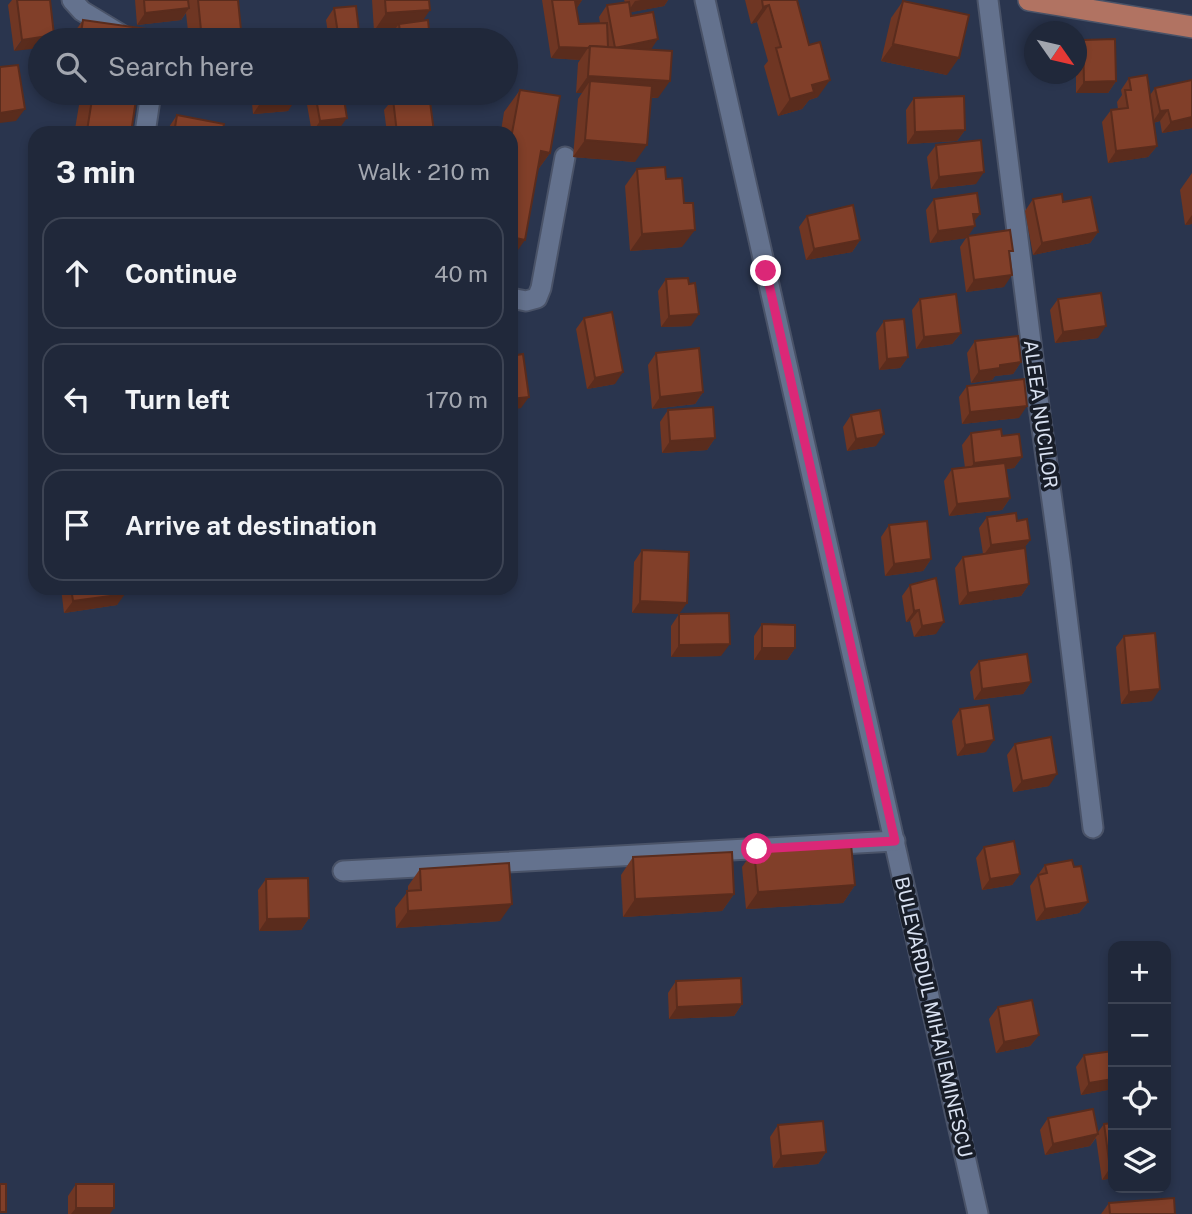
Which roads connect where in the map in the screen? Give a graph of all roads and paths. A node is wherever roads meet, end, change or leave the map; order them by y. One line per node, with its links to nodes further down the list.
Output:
1 (72, 0): 6 (street)
2 (705, 0): 12 (street, BULEVARDUL MIHAI EMINESCU)
3 (988, 0): 11 (street, ALEEA NUCILOR)
4 (1029, 0): 5 (main road)
5 (1192, 27)
6 (110, 28)
7 (149, 105): 8 (street)
8 (146, 126)
9 (565, 157): 10 (street)
10 (518, 299)
11 (1093, 828)
12 (895, 841): 13 (street); 14 (street, BULEVARDUL MIHAI EMINESCU)
13 (343, 871)
14 (978, 1214)

